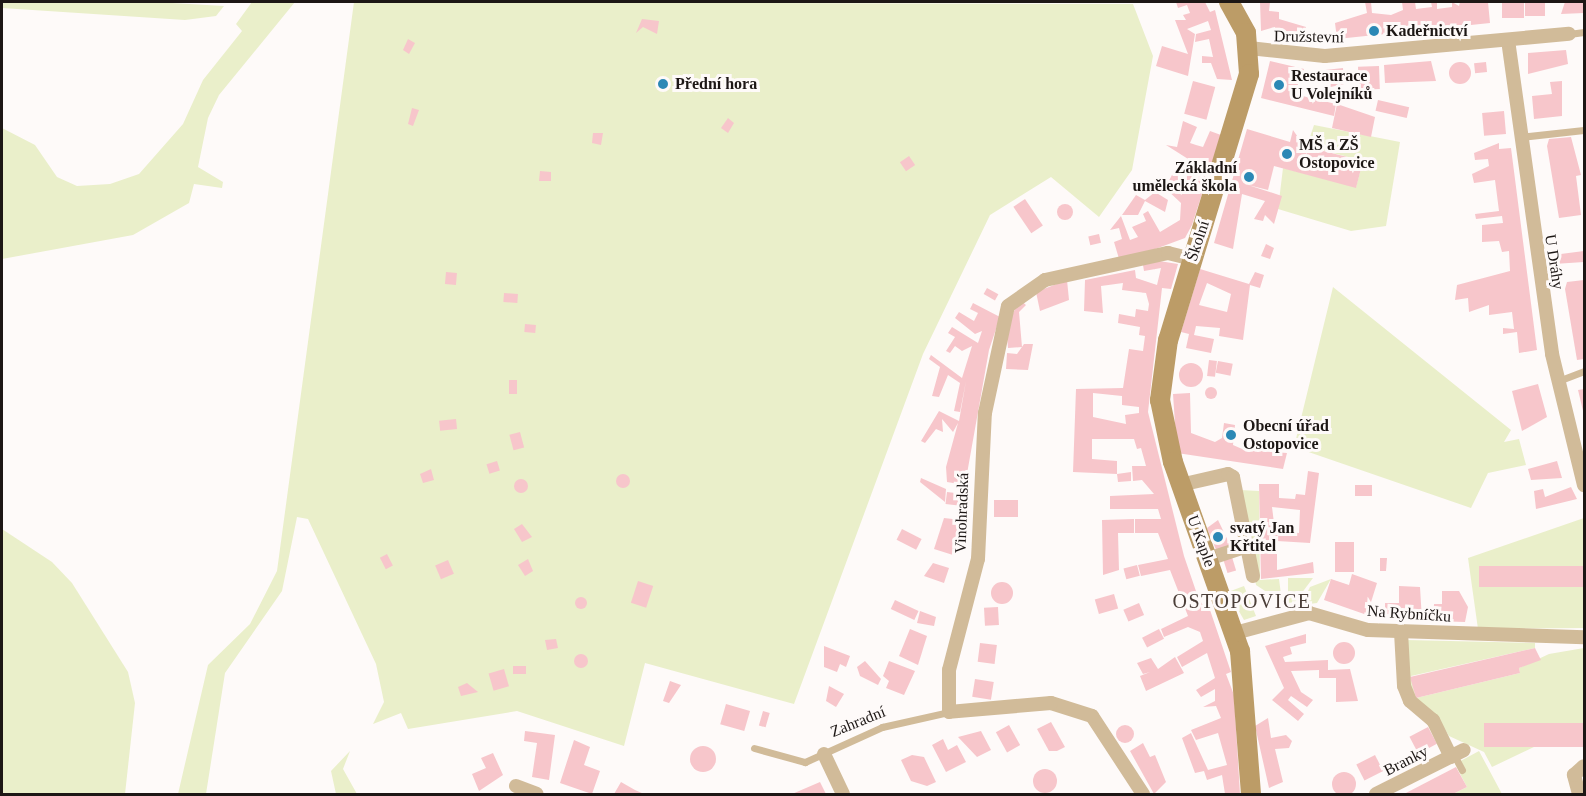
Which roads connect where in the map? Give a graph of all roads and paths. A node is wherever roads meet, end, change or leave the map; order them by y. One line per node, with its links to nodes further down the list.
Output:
1 (1232, 3): 5 (street, Školní)
2 (1584, 32): 3 (lane, Družstevní)
3 (1569, 34): 4 (street, Družstevní)
4 (1508, 40): 5 (street, Družstevní); 7 (street, U Dráhy)
5 (1249, 48): 8 (street, Školní)
6 (1584, 130): 7 (lane)
7 (1520, 137): 10 (street, U Dráhy)
8 (1192, 259): 12 (street, Školní); 20 (street, Vinohradská)
9 (1584, 371): 10 (lane)
10 (1558, 381): 11 (street, U Dráhy)
11 (1581, 453): 13 (street, U Dráhy)
12 (1180, 485): 14 (street); 18 (street, U Kaple)
13 (1584, 485)
14 (1247, 546): 15 (street, U Kaple); 16 (street)
15 (1214, 557)
16 (1253, 576)
17 (1401, 632): 18 (street, Na Rybníčku); 19 (street, Na Rybníčku); 23 (street, Branky)
18 (1235, 633): 30 (street, U Kaple)
19 (1584, 637)
20 (949, 712): 22 (lane, Zahradní); 29 (street)
21 (754, 748): 22 (lane)
22 (824, 754): 28 (street, Zahradní)
23 (1456, 754): 24 (lane); 31 (street, Branky)
24 (1462, 770)
25 (1579, 770): 32 (street)
26 (516, 786): 27 (street)
27 (537, 795)
28 (843, 795)
29 (1143, 795)
30 (1251, 795)
31 (1377, 795)
32 (1579, 795)

